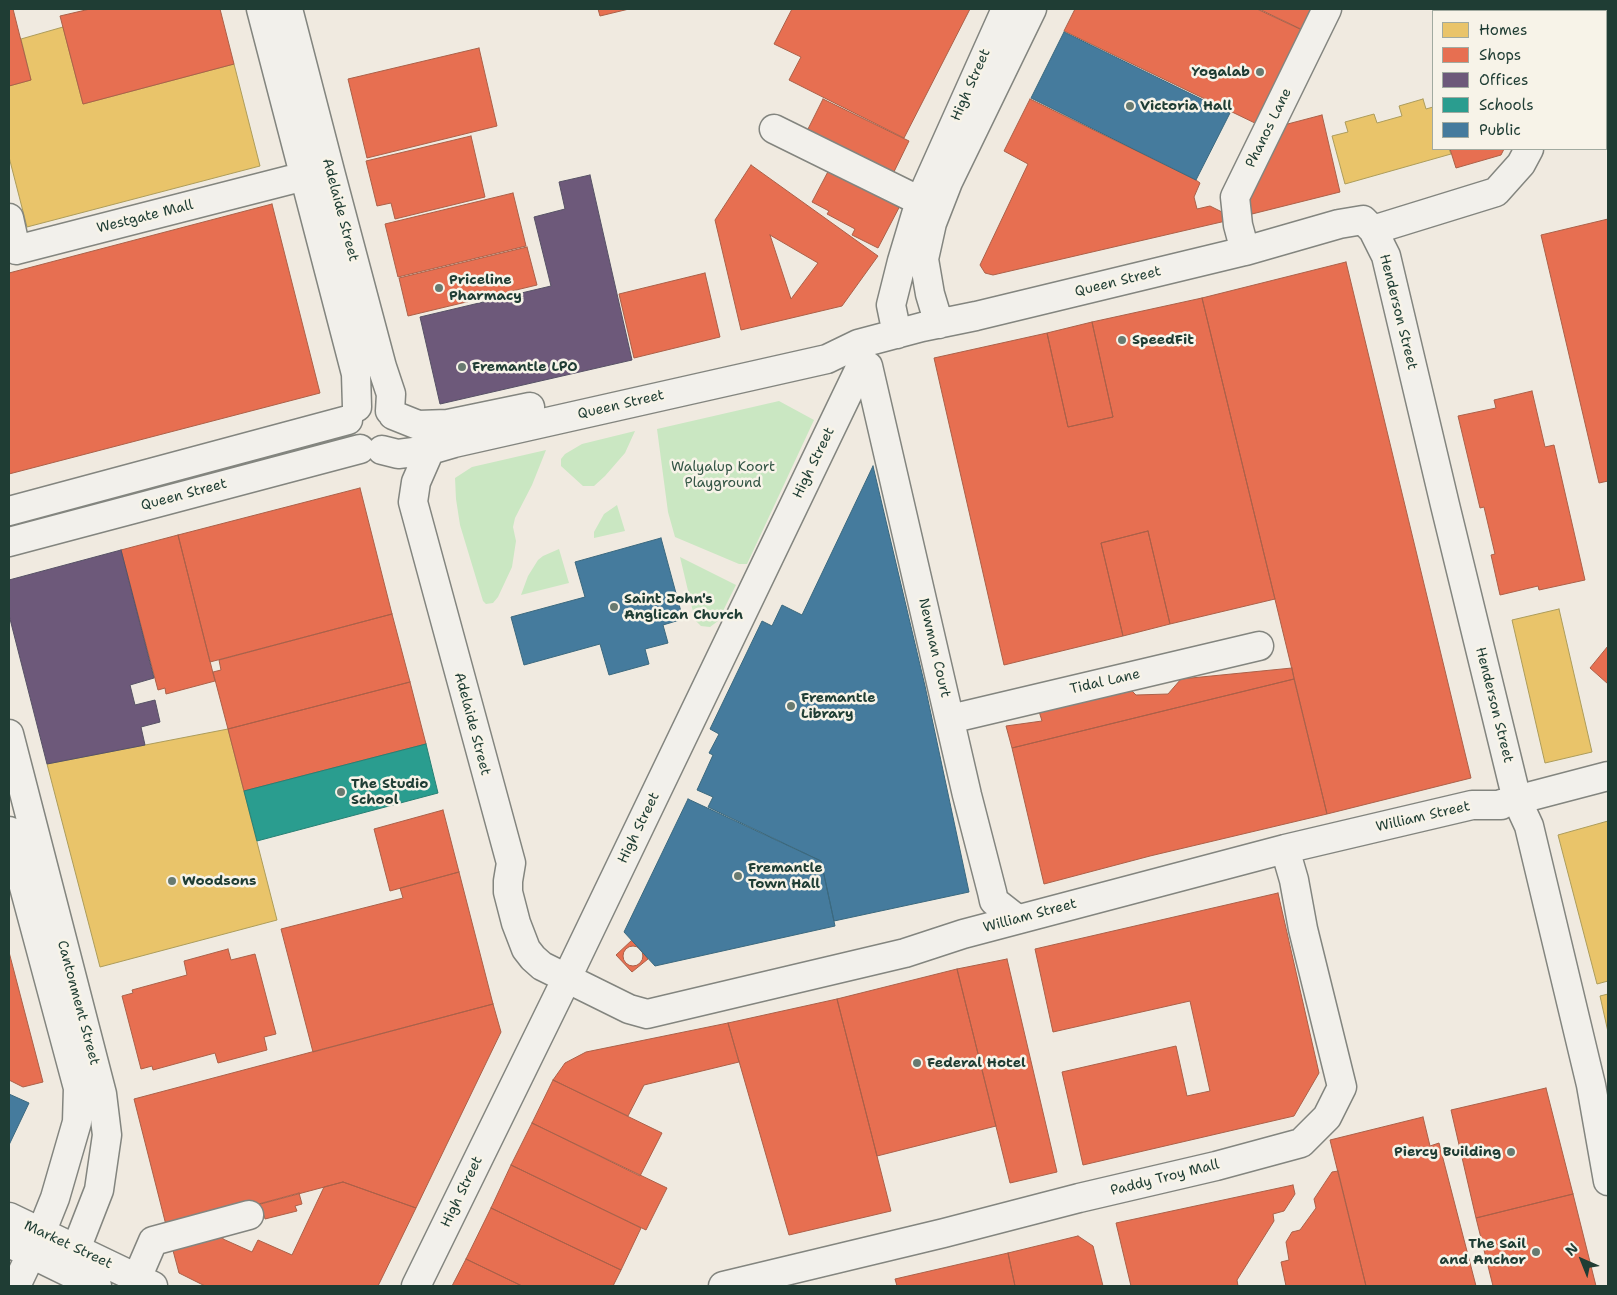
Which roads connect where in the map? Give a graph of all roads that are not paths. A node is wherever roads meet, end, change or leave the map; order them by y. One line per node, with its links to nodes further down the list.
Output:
1 (261, 9): 8 (street, Adelaide Street)
2 (288, 9): 17 (street, Adelaide Street)
3 (1006, 9): 9 (street, High Street)
4 (1032, 9): 13 (street, High Street)
5 (1327, 9): 12 (street, Phanos Lane)
6 (774, 129): 9 (street)
7 (1528, 150): 11 (street)
8 (305, 176): 10 (street, Westgate Mall); 16 (street, Adelaide Street)
9 (920, 201): 14 (street, High Street)
10 (9, 218)
11 (1373, 230): 12 (street, Queen Street); 26 (street, Henderson Street)
12 (1245, 251): 13 (street, Queen Street)
13 (939, 324): 14 (street, Queen Street)
14 (897, 334): 15 (street, Queen Street)
15 (862, 359): 17 (street, Queen Street); 19 (street, Queen Street); 23 (street, Newman Court); 31 (street, High Street)
16 (352, 413): 17 (street); 18 (street); 20 (street)
17 (392, 413): 18 (street)
18 (371, 450): 19 (street, Queen Street); 21 (street, Queen Street)
19 (430, 450): 31 (street, Adelaide Street)
20 (9, 511)
21 (9, 542)
22 (1259, 646): 23 (street, Tidal Lane)
23 (950, 719): 30 (street, Newman Court)
24 (9, 734): 36 (street, Cantonment Street)
25 (1608, 776): 26 (street, William Street)
26 (1509, 802): 28 (street, William Street); 29 (street, William Street); 32 (street, Henderson Street)
27 (9, 831): 35 (street, Cantonment Street)
28 (1286, 849): 29 (street, Paddy Troy Mall); 30 (street, William Street)
29 (1302, 918): 41 (street, Paddy Troy Mall)
30 (1018, 919): 31 (street, William Street)
31 (566, 978): 40 (street, High Street)
32 (1608, 1181)
33 (249, 1215): 37 (street)
34 (9, 1217): 35 (street, Market Street)
35 (27, 1243): 36 (street, Market Street); 38 (street, Cantonment Street)
36 (70, 1259): 37 (street, Market Street); 39 (street, Market Street)
37 (145, 1282)
38 (16, 1286)
39 (97, 1286)
40 (416, 1286)
41 (723, 1286)

